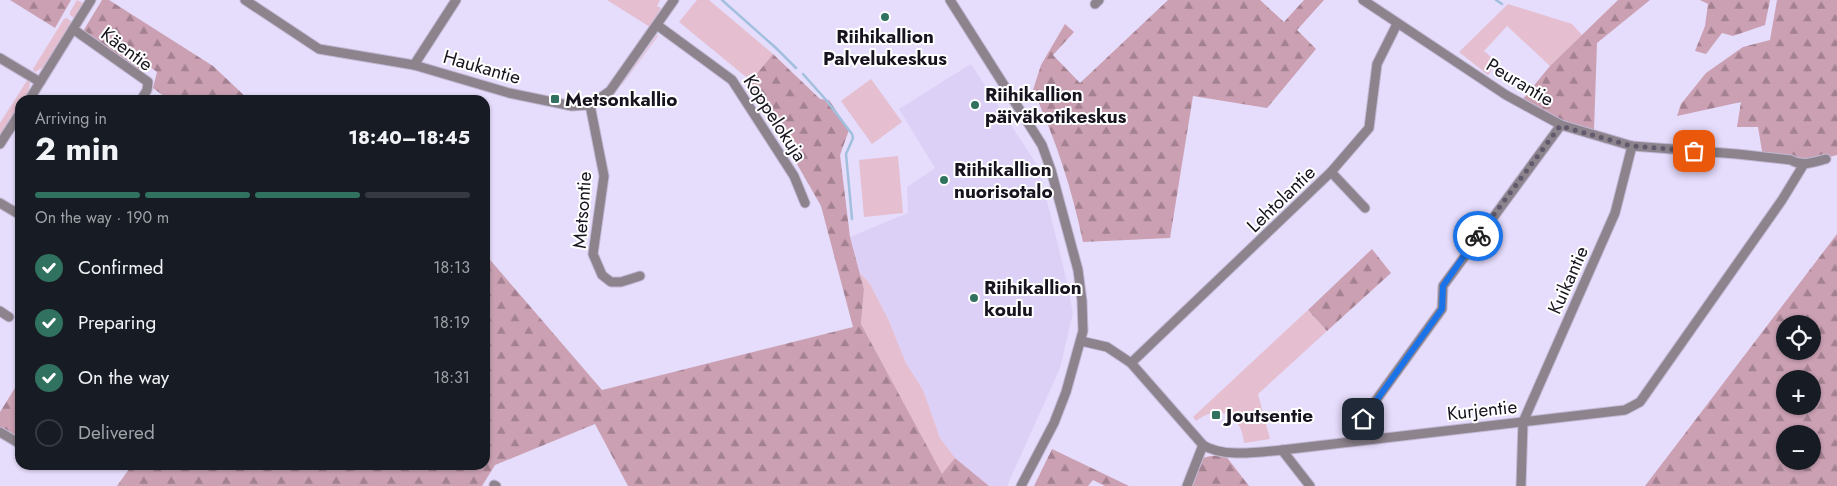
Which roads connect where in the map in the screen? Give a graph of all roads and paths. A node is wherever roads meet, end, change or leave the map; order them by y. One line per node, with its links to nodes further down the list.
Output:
1 (92, 0): 10 (street)
2 (245, 0): 7 (street, Haukantie)
3 (674, 0): 9 (street)
4 (950, 0): 31 (street)
5 (1362, 0): 8 (street, Peurantie)
6 (454, 1): 12 (street)
7 (257, 3): 12 (street, Haukantie)
8 (1396, 24): 18 (street, Peurantie); 23 (street, Lehtolantie)
9 (657, 25): 16 (street); 25 (street, Koppelokuja)
10 (73, 29): 13 (street); 15 (street, Käentie)
11 (0, 58): 13 (street)
12 (414, 65): 16 (street, Haukantie)
13 (40, 82): 14 (street)
14 (32, 95)
15 (144, 95)
16 (590, 105): 28 (street, Metsontie)
17 (15, 121): 19 (street)
18 (1560, 126): 20 (street, Peurantie); 35 (street)
19 (0, 144)
20 (1632, 146): 22 (street, Peurantie); 33 (street, Kuikantie)
21 (1826, 159): 22 (street, Peurantie)
22 (1804, 164): 33 (street, Kurjentie)
23 (1331, 172): 26 (street); 32 (street, Lehtolantie)
24 (0, 203): 27 (street)
25 (805, 203)
26 (1365, 208)
27 (15, 213)
28 (640, 276)
29 (0, 311): 30 (street)
30 (9, 317)
31 (1081, 341): 32 (street); 39 (street)
32 (1132, 364): 37 (street)
33 (1523, 422): 35 (street, Kurjentie); 42 (street)
34 (0, 432): 36 (street)
35 (1358, 440): 38 (street, Kurjentie)
36 (15, 441)
37 (1203, 445): 38 (street, Kurjentie); 40 (street)
38 (1282, 450): 41 (street)
39 (1021, 486)
40 (1187, 486)
41 (1310, 486)
42 (1521, 486)

